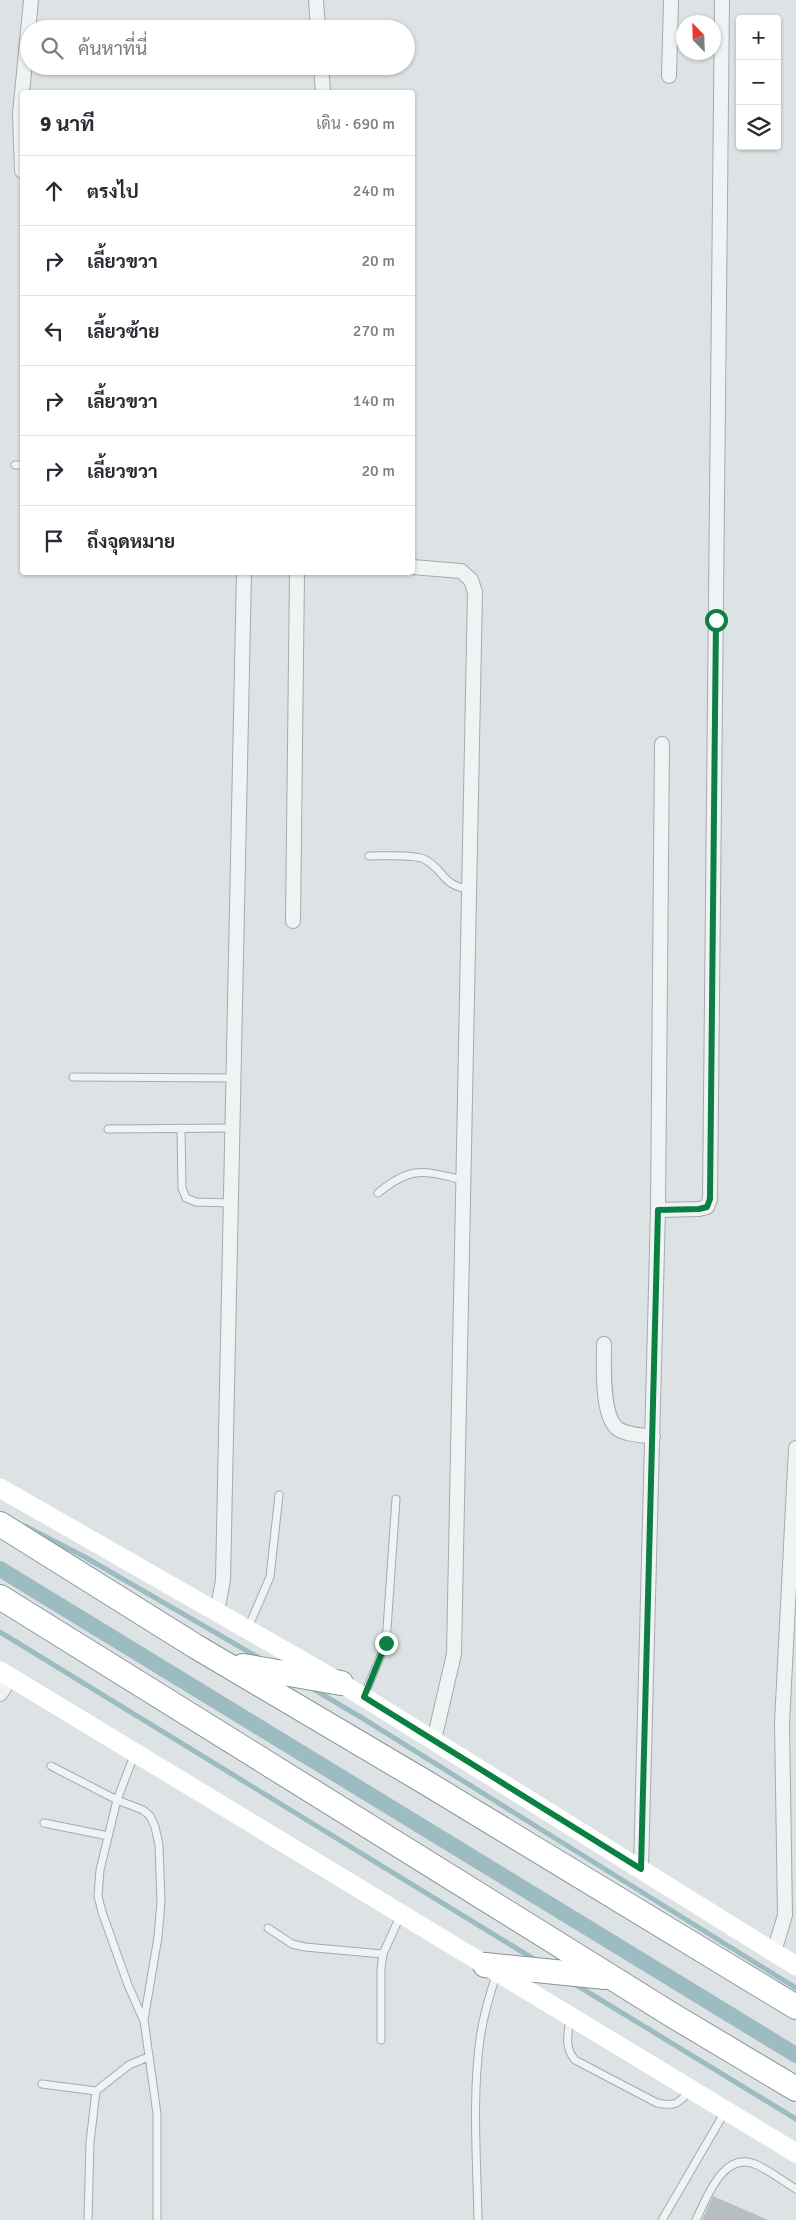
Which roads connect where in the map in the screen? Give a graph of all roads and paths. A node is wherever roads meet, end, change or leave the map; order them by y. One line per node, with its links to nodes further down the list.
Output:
1 (31, 0): 5 (street)
2 (316, 0): 6 (street)
3 (671, 0): 9 (street)
4 (722, 0): 27 (street)
5 (29, 20)
6 (317, 20)
7 (24, 75): 10 (street)
8 (322, 75): 11 (street)
9 (669, 76)
10 (22, 90)
11 (323, 90)
12 (415, 567): 17 (street)
13 (244, 575): 20 (street)
14 (297, 575): 18 (street)
15 (662, 744): 27 (street)
16 (369, 856): 17 (lane)
17 (469, 889): 24 (street)
18 (293, 921)
19 (73, 1077): 20 (lane)
20 (233, 1078): 22 (street)
21 (181, 1128): 22 (lane); 23 (lane); 26 (lane)
22 (232, 1128): 26 (street)
23 (108, 1129)
24 (463, 1180): 25 (lane); 43 (street)
25 (378, 1193)
26 (231, 1203): 36 (street)
27 (658, 1210): 29 (street)
28 (604, 1344): 29 (street)
29 (653, 1437): 49 (street)
30 (796, 1448): 52 (street)
31 (0, 1488): 37 (main road)
32 (279, 1495): 37 (lane)
33 (396, 1499): 42 (lane)
34 (0, 1524): 38 (highway)
35 (0, 1597): 56 (highway)
36 (218, 1607)
37 (247, 1628): 40 (main road)
38 (229, 1664): 40 (highway); 57 (highway)
39 (5, 1674): 41 (street); 44 (main road)
40 (341, 1683): 42 (main road)
41 (0, 1694)
42 (364, 1697): 43 (main road)
43 (434, 1740): 49 (main road)
44 (135, 1753): 46 (lane); 50 (main road)
45 (51, 1766): 46 (lane)
46 (117, 1800): 48 (lane); 59 (lane)
47 (44, 1823): 48 (lane)
48 (108, 1836): 59 (lane)
49 (641, 1869): 52 (main road)
50 (402, 1914): 53 (lane); 55 (main road)
51 (268, 1928): 53 (lane)
52 (774, 1952): 54 (main road)
53 (383, 1954): 60 (lane)
54 (796, 1966)
55 (491, 1968): 56 (highway); 58 (main road); 71 (lane)
56 (612, 1978): 64 (highway)
57 (796, 2007)
58 (568, 2015): 63 (main road); 63 (lane)
59 (144, 2020): 61 (lane)
60 (381, 2040)
61 (148, 2058): 65 (lane); 70 (lane)
62 (42, 2084): 65 (lane)
63 (691, 2089): 66 (main road)
64 (796, 2089)
65 (96, 2091): 69 (lane)
66 (726, 2110): 67 (main road); 72 (lane)
67 (796, 2153)
68 (796, 2189): 73 (lane)
69 (88, 2220)
70 (157, 2220)
71 (478, 2220)
72 (662, 2220)
73 (696, 2220)

